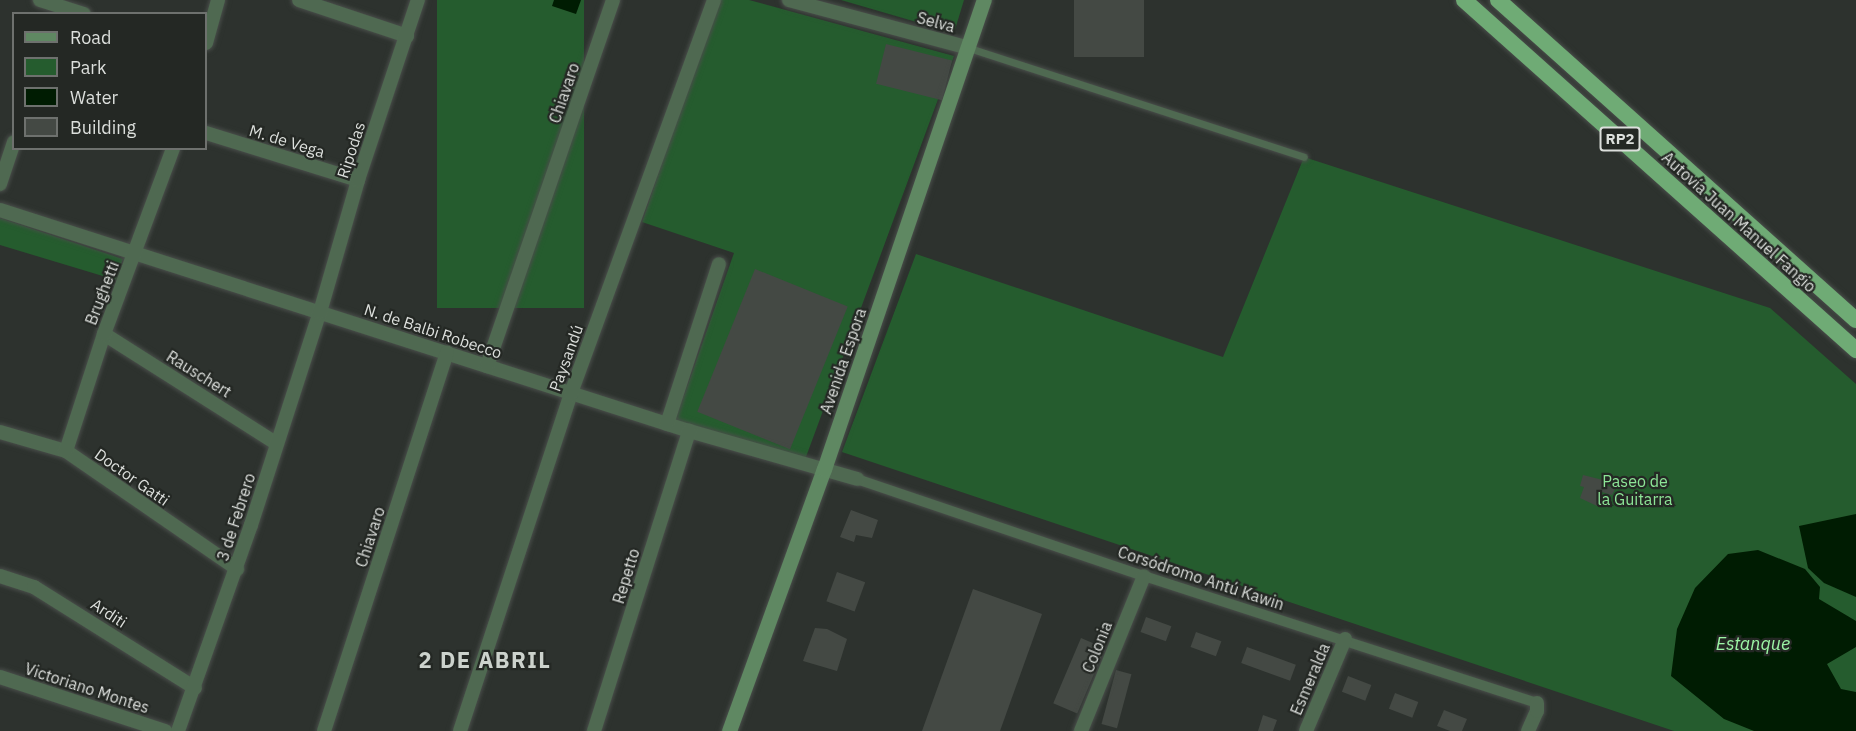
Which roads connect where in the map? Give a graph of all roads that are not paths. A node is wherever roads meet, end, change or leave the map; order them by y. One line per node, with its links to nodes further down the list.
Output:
1 (40, 0): 12 (street)
2 (218, 0): 15 (street)
3 (299, 0): 14 (street)
4 (418, 0): 14 (street, Ripodas)
5 (613, 0): 32 (street, Chiavaro)
6 (714, 0): 33 (street, Paysandú)
7 (789, 0): 16 (street, Selva)
8 (984, 0): 16 (main road, Avenida Espora)
9 (1449, 0): 17 (highway)
10 (1464, 0): 17 (highway, Autovía Juan Manuel Fangio / RP2)
11 (1498, 0): 28 (highway, Autovía Juan Manuel Fangio / RP2)
12 (57, 6): 13 (street)
13 (77, 12)
14 (407, 36): 22 (street, Ripodas)
15 (207, 39)
16 (969, 48): 21 (lane); 39 (main road, Avenida Espora)
17 (1545, 73): 30 (highway, Autovía Juan Manuel Fangio / RP2)
18 (207, 133): 22 (street, M. de Vega)
19 (12, 148): 23 (street)
20 (172, 150): 25 (street, Brughetti)
21 (1304, 157)
22 (358, 180): 27 (street, Ripodas)
23 (0, 184)
24 (0, 210): 25 (street, N. de Balbi Robecco)
25 (135, 253): 27 (street, N. de Balbi Robecco); 29 (street, Brughetti)
26 (719, 264): 34 (street)
27 (320, 312): 31 (street, N. de Balbi Robecco); 37 (street, 3 de Febrero)
28 (1856, 320)
29 (104, 334): 37 (street, Rauschert); 38 (street, Brughetti)
30 (1856, 350)
31 (447, 353): 32 (street, N. de Balbi Robecco); 50 (street, Chiavaro)
32 (487, 366): 33 (street, N. de Balbi Robecco)
33 (571, 393): 34 (street, N. de Balbi Robecco); 51 (street, Paysandú)
34 (667, 424): 35 (street, N. de Balbi Robecco)
35 (689, 431): 39 (street, N. de Balbi Robecco); 52 (street, Repetto)
36 (0, 432): 38 (street, Doctor Gatti)
37 (276, 442): 41 (street, 3 de Febrero)
38 (66, 451): 41 (street, Doctor Gatti)
39 (824, 469): 40 (street, N. de Balbi Robecco); 53 (main road, Avenida Espora)
40 (857, 479): 43 (street, Corsódromo Antú Kawin)
41 (237, 569): 46 (street, 3 de Febrero)
42 (0, 576): 46 (street, Arditi)
43 (1144, 576): 44 (street, Corsódromo Antú Kawin); 54 (street, Colonia)
44 (1345, 639): 47 (street, Corsódromo Antú Kawin); 55 (street, Esmeralda)
45 (0, 677): 48 (street, Victoriano Montes)
46 (195, 688): 49 (street, 3 de Febrero)
47 (1537, 703): 56 (street)
48 (165, 731)
49 (178, 731)
50 (324, 731)
51 (460, 731)
52 (594, 731)
53 (729, 731)
54 (1082, 731)
55 (1306, 731)
56 (1528, 731)

